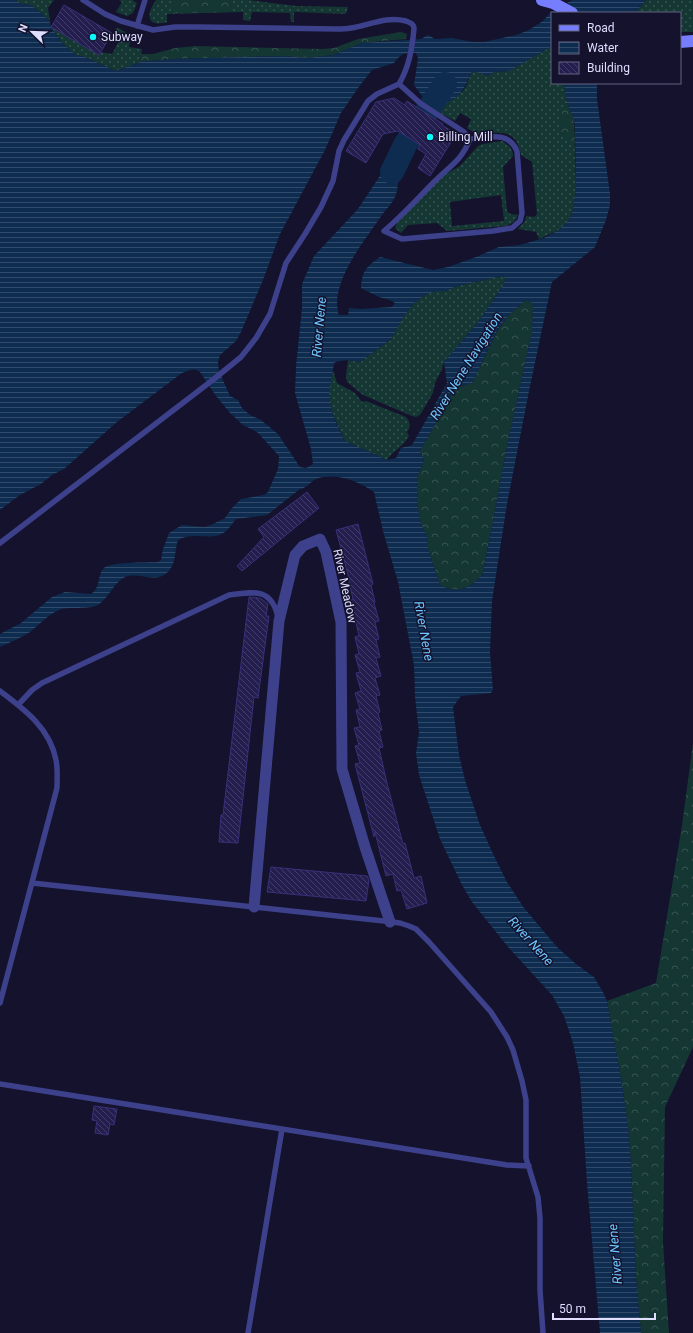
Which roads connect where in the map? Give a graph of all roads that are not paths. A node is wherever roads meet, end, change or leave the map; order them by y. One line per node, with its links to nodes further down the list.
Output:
1 (83, 0): 5 (lane)
2 (145, 0): 5 (lane)
3 (547, 1): 4 (street)
4 (570, 12)
5 (137, 26): 8 (lane)
6 (693, 41): 7 (street)
7 (681, 42)
8 (399, 84): 9 (lane); 10 (lane)
9 (470, 139): 9 (lane)
10 (0, 543)
11 (279, 620): 13 (lane); 15 (street, River Meadow); 16 (street, River Meadow)
12 (0, 693): 13 (lane)
13 (18, 705): 14 (lane)
14 (32, 883): 15 (lane); 17 (lane)
15 (254, 907): 16 (lane)
16 (390, 922): 20 (lane)
17 (0, 1003)
18 (0, 1084): 19 (lane)
19 (282, 1129): 20 (lane); 21 (lane)
20 (529, 1166): 22 (lane)
21 (248, 1333)
22 (543, 1333)

